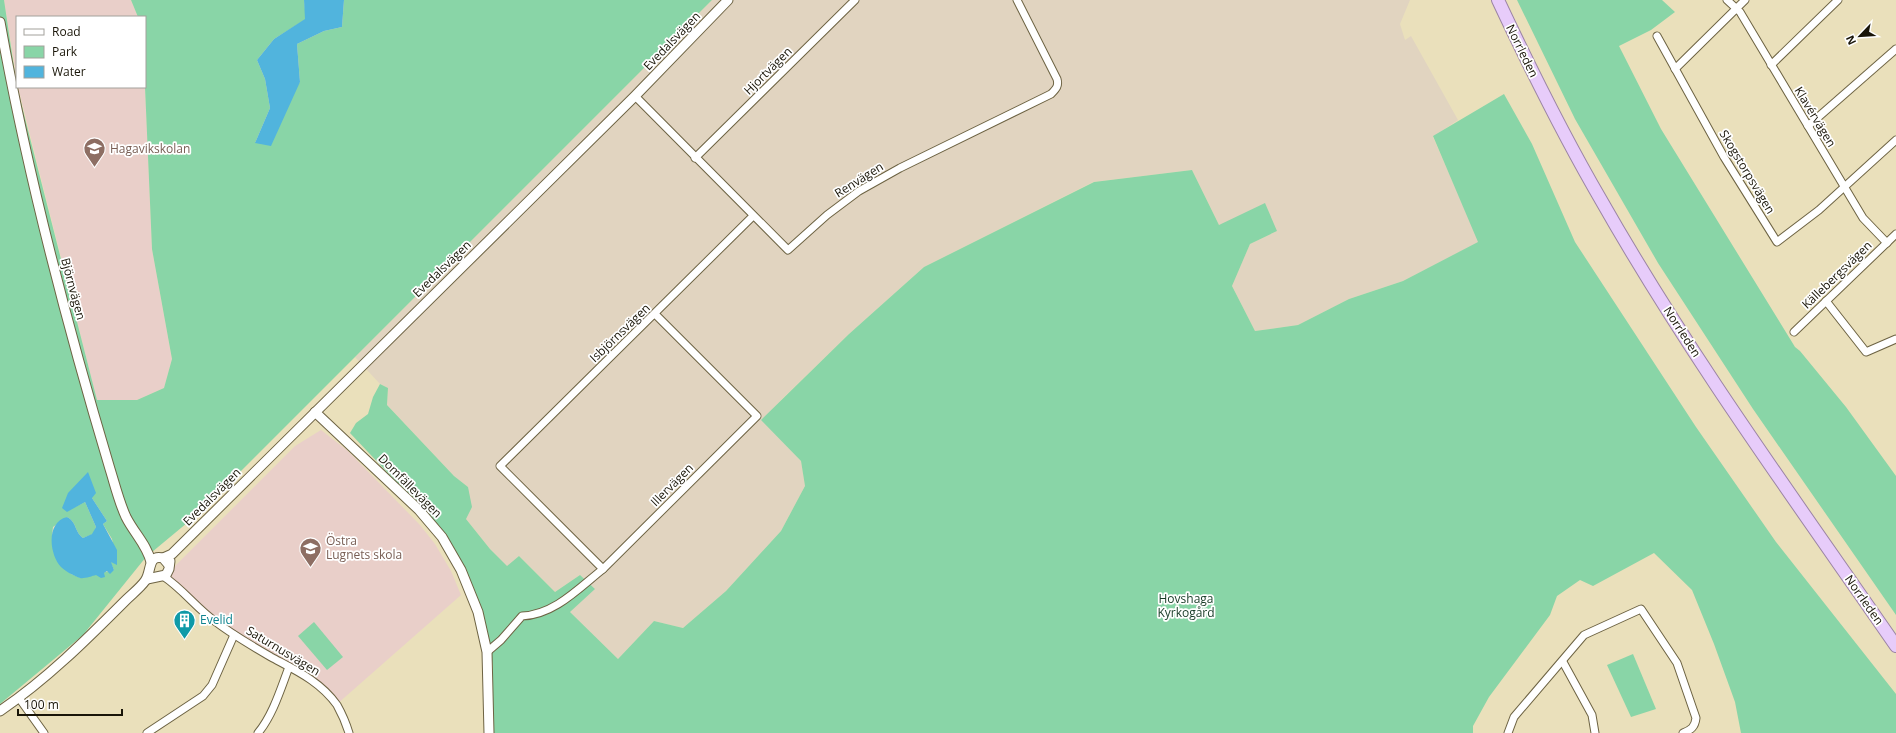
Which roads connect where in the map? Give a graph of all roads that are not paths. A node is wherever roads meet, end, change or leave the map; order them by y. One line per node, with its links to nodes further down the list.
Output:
1 (728, 0): 15 (street, Evedalsvägen)
2 (855, 0): 18 (street, Hjortvägen)
3 (1017, 0): 20 (street, Renvägen)
4 (1498, 0): 32 (highway, Norrleden)
5 (1505, 0): 30 (highway, Norrleden)
6 (1726, 0): 9 (street, Klavérvägen)
7 (1745, 0): 9 (street)
8 (1838, 0): 13 (street)
9 (1736, 8): 13 (street, Klavérvägen); 14 (street)
10 (0, 22): 28 (street, Björnvägen)
11 (1657, 36): 14 (street, Skogstorpsvägen)
12 (1896, 49): 16 (street)
13 (1771, 65): 16 (street, Klavérvägen)
14 (1675, 69): 19 (street, Skogstorpsvägen)
15 (635, 96): 18 (street, Renvägen); 27 (street, Evedalsvägen)
16 (1808, 126): 19 (street, Klavérvägen)
17 (1896, 140): 19 (street)
18 (695, 158): 20 (street, Renvägen)
19 (1844, 188): 22 (street, Klavérvägen)
20 (754, 216): 24 (street, Isbjörnsvägen)
21 (1896, 234): 22 (street, Källebergsvägen)
22 (1887, 243): 23 (street, Källebergsvägen)
23 (1826, 301): 25 (street, Källebergsvägen); 26 (street)
24 (655, 314): 29 (street, Illervägen); 29 (street, Isbjörnsvägen)
25 (1794, 332)
26 (1896, 339)
27 (315, 412): 28 (street, Evedalsvägen); 33 (street, Domfällevägen)
28 (161, 566): 31 (street, Saturnusvägen); 36 (street)
29 (603, 569): 33 (street)
30 (1896, 634)
31 (234, 635): 35 (street, Saturnusvägen); 39 (street)
32 (1896, 646)
33 (487, 652): 42 (street, Domfällevägen)
34 (1563, 662): 43 (street); 44 (street); 45 (street)
35 (289, 667): 40 (street); 41 (street, Saturnusvägen)
36 (19, 698): 37 (street); 38 (street)
37 (0, 711)
38 (44, 733)
39 (147, 733)
40 (258, 733)
41 (349, 733)
42 (489, 733)
43 (1508, 733)
44 (1595, 733)
45 (1683, 733)

